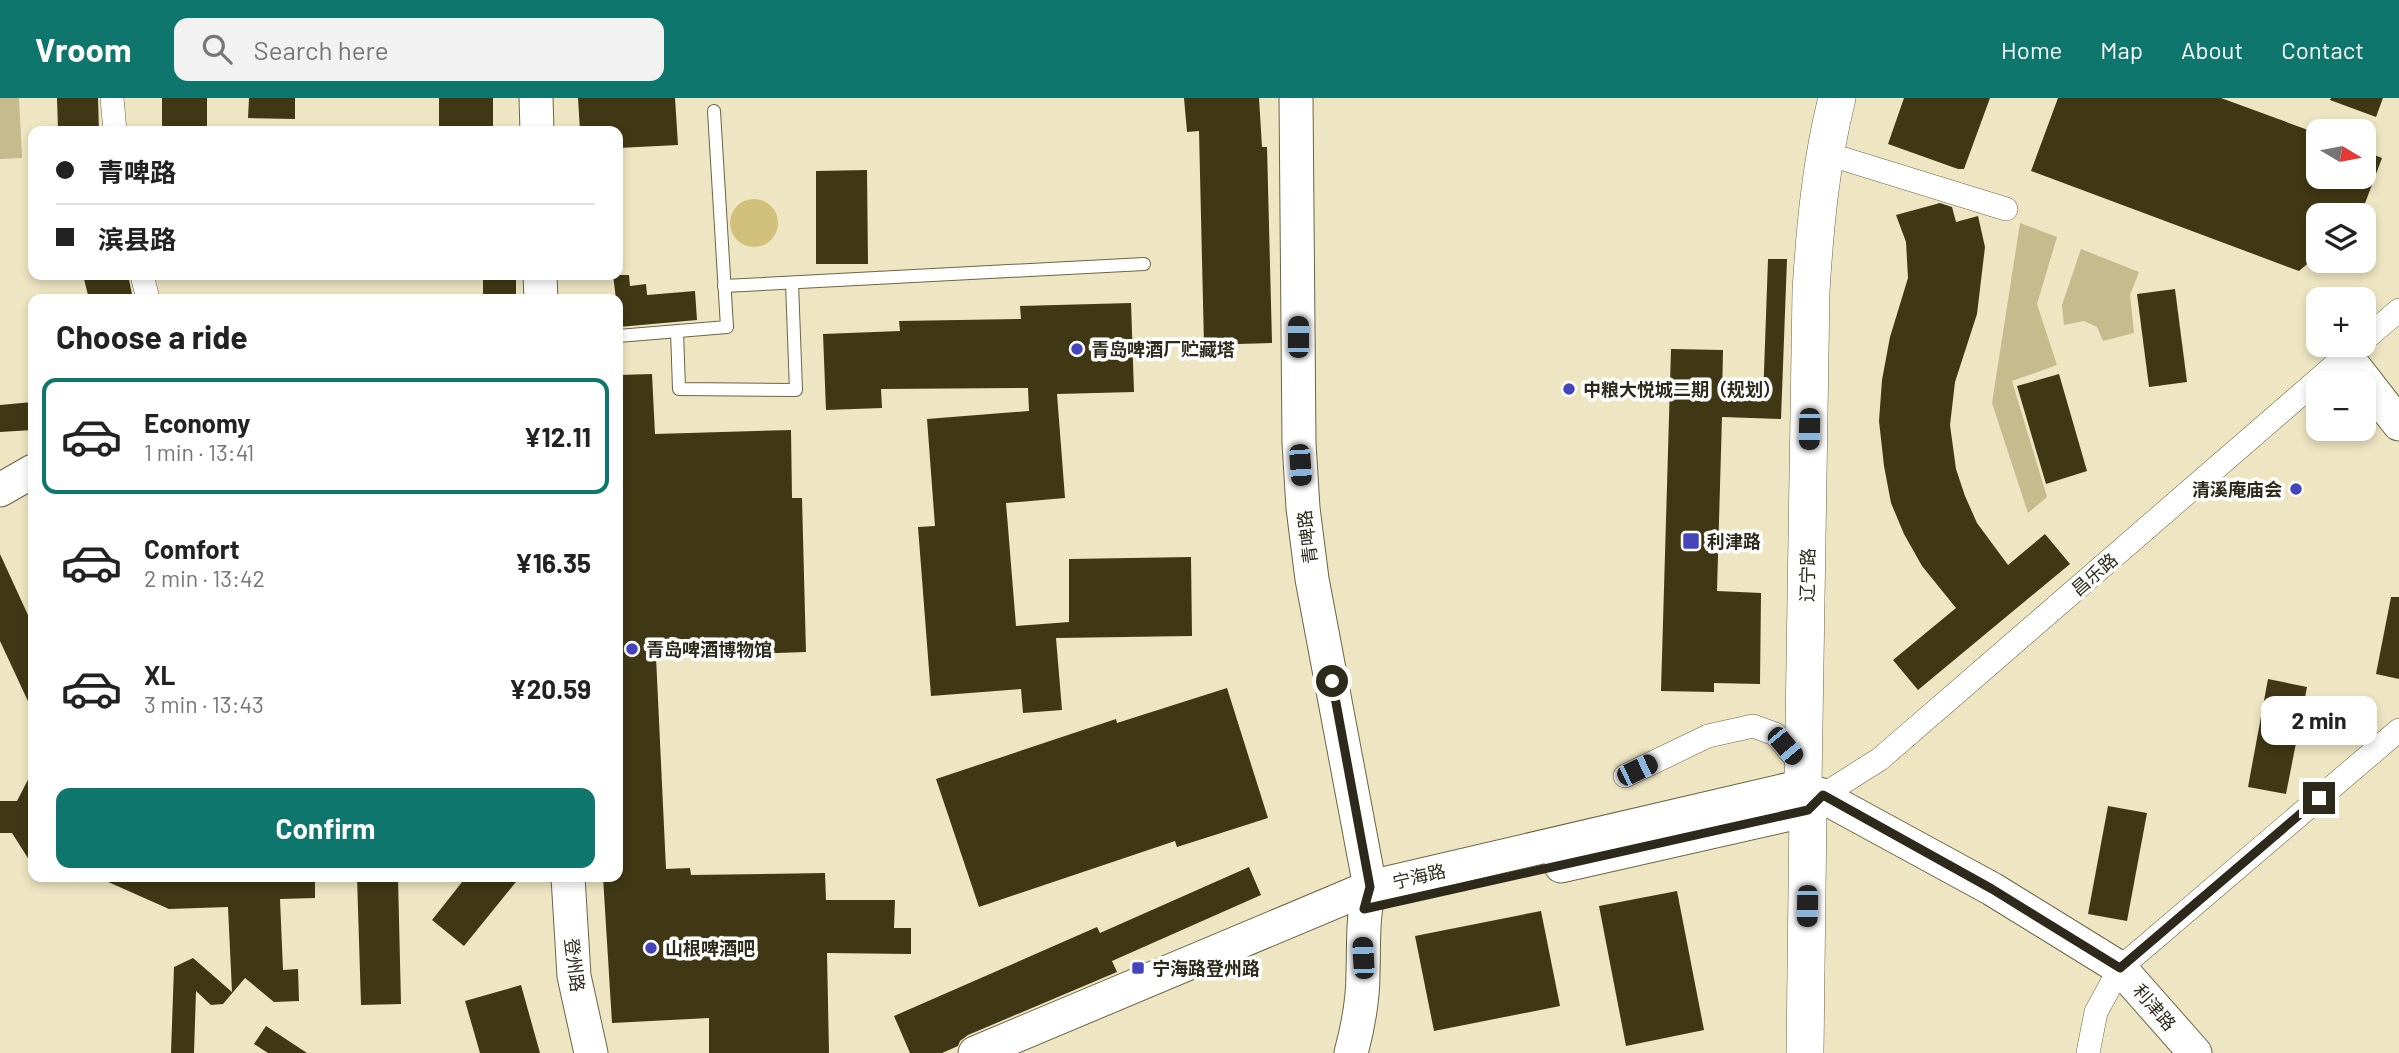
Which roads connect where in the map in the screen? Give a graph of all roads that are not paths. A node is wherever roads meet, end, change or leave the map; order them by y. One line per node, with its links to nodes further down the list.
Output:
1 (112, 98): 7 (street)
2 (536, 98): 8 (street)
3 (1296, 98): 29 (street, 青啤路)
4 (1837, 98): 25 (main road, 辽宁路)
5 (1858, 98): 9 (main road, 辽宁路)
6 (714, 111): 13 (lane)
7 (115, 126)
8 (537, 126)
9 (1844, 159): 10 (street); 25 (main road, 辽宁路)
10 (2006, 209)
11 (1144, 264): 12 (lane)
12 (792, 283): 13 (lane); 16 (lane)
13 (724, 286): 16 (lane)
14 (2399, 310): 15 (street, 昌乐路)
15 (2376, 330)
16 (677, 331): 17 (lane)
17 (623, 336)
18 (2344, 357): 25 (street, 昌乐路)
19 (2362, 357): 20 (street)
20 (2399, 424)
21 (28, 474): 22 (street)
22 (0, 490)
23 (2399, 730): 30 (street)
24 (1625, 776): 25 (street)
25 (1812, 797): 26 (street, 宁海路); 28 (main road, 辽宁路); 29 (street, 宁海路); 30 (street, 利津路); 36 (main road, 辽宁路)
26 (1739, 827): 28 (street); 29 (street, 宁海路)
27 (568, 882): 31 (street, 登州路)
28 (1807, 882): 35 (main road, 辽宁路)
29 (1367, 898): 32 (street, 宁海路); 33 (street, 宁海路); 34 (street, 青啤路)
30 (2120, 968): 37 (street); 38 (street, 利津路)
31 (591, 1053)
32 (975, 1053)
33 (1026, 1053)
34 (1351, 1053)
35 (1805, 1053)
36 (1819, 1053)
37 (2088, 1053)
38 (2195, 1053)

